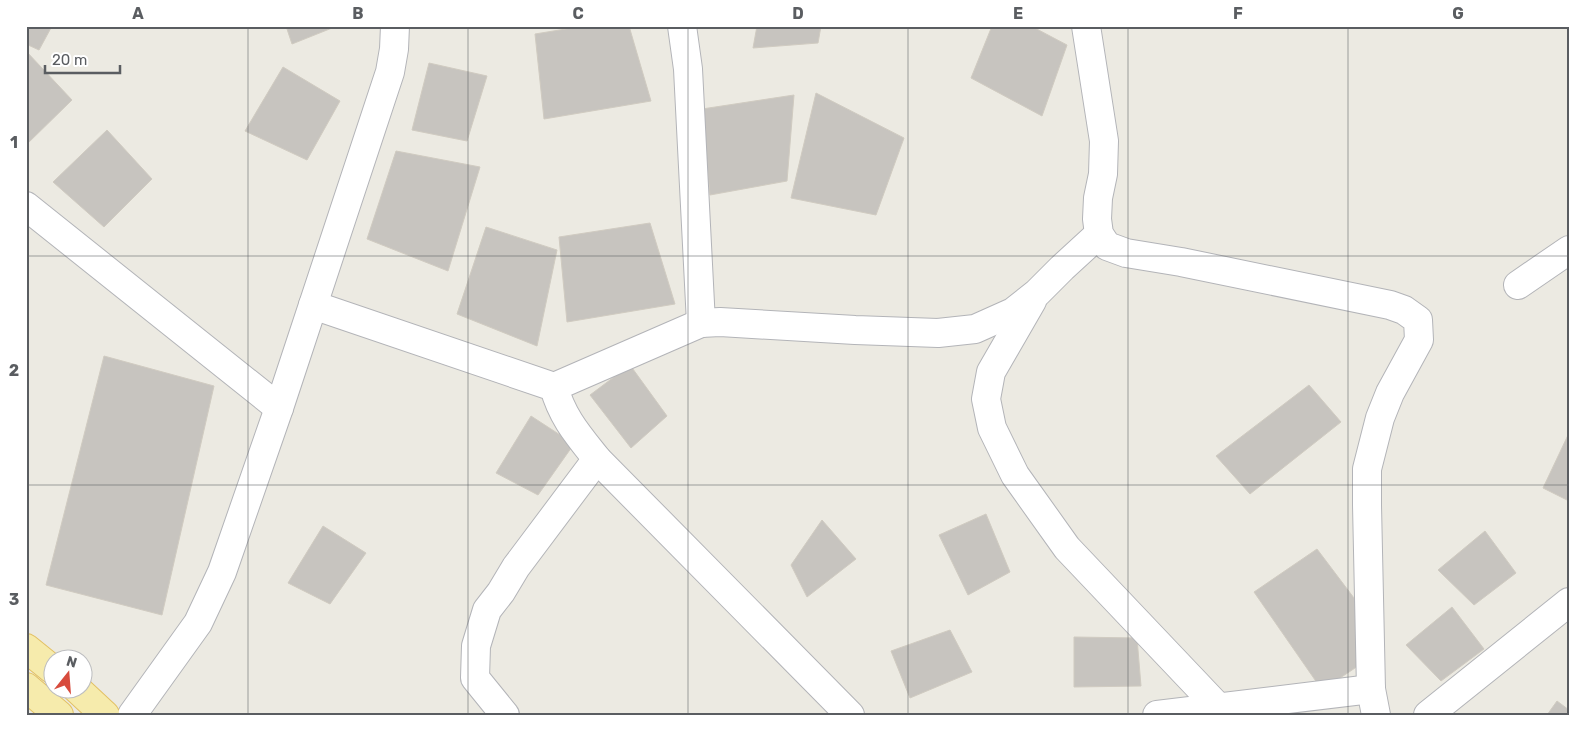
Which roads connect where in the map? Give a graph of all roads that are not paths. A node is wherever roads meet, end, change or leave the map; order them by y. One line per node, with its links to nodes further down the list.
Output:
1 (395, 26): 9 (street)
2 (682, 26): 10 (street)
3 (1086, 26): 5 (street)
4 (26, 206): 12 (street)
5 (1099, 234): 8 (street); 19 (street)
6 (1569, 250): 7 (street)
7 (1518, 285)
8 (1037, 293): 10 (street); 20 (street)
9 (313, 305): 11 (street); 12 (street)
10 (701, 323): 11 (street)
11 (554, 388): 13 (street)
12 (279, 408): 23 (street)
13 (597, 459): 24 (street); 25 (street)
14 (1569, 602): 27 (street)
15 (26, 648): 16 (main road)
16 (42, 661)
17 (26, 687): 21 (main road)
18 (87, 698): 22 (main road)
19 (1373, 702): 20 (street)
20 (1218, 708): 26 (street)
21 (59, 715)
22 (105, 715)
23 (132, 715)
24 (505, 715)
25 (850, 715)
26 (1157, 715)
27 (1428, 715)

